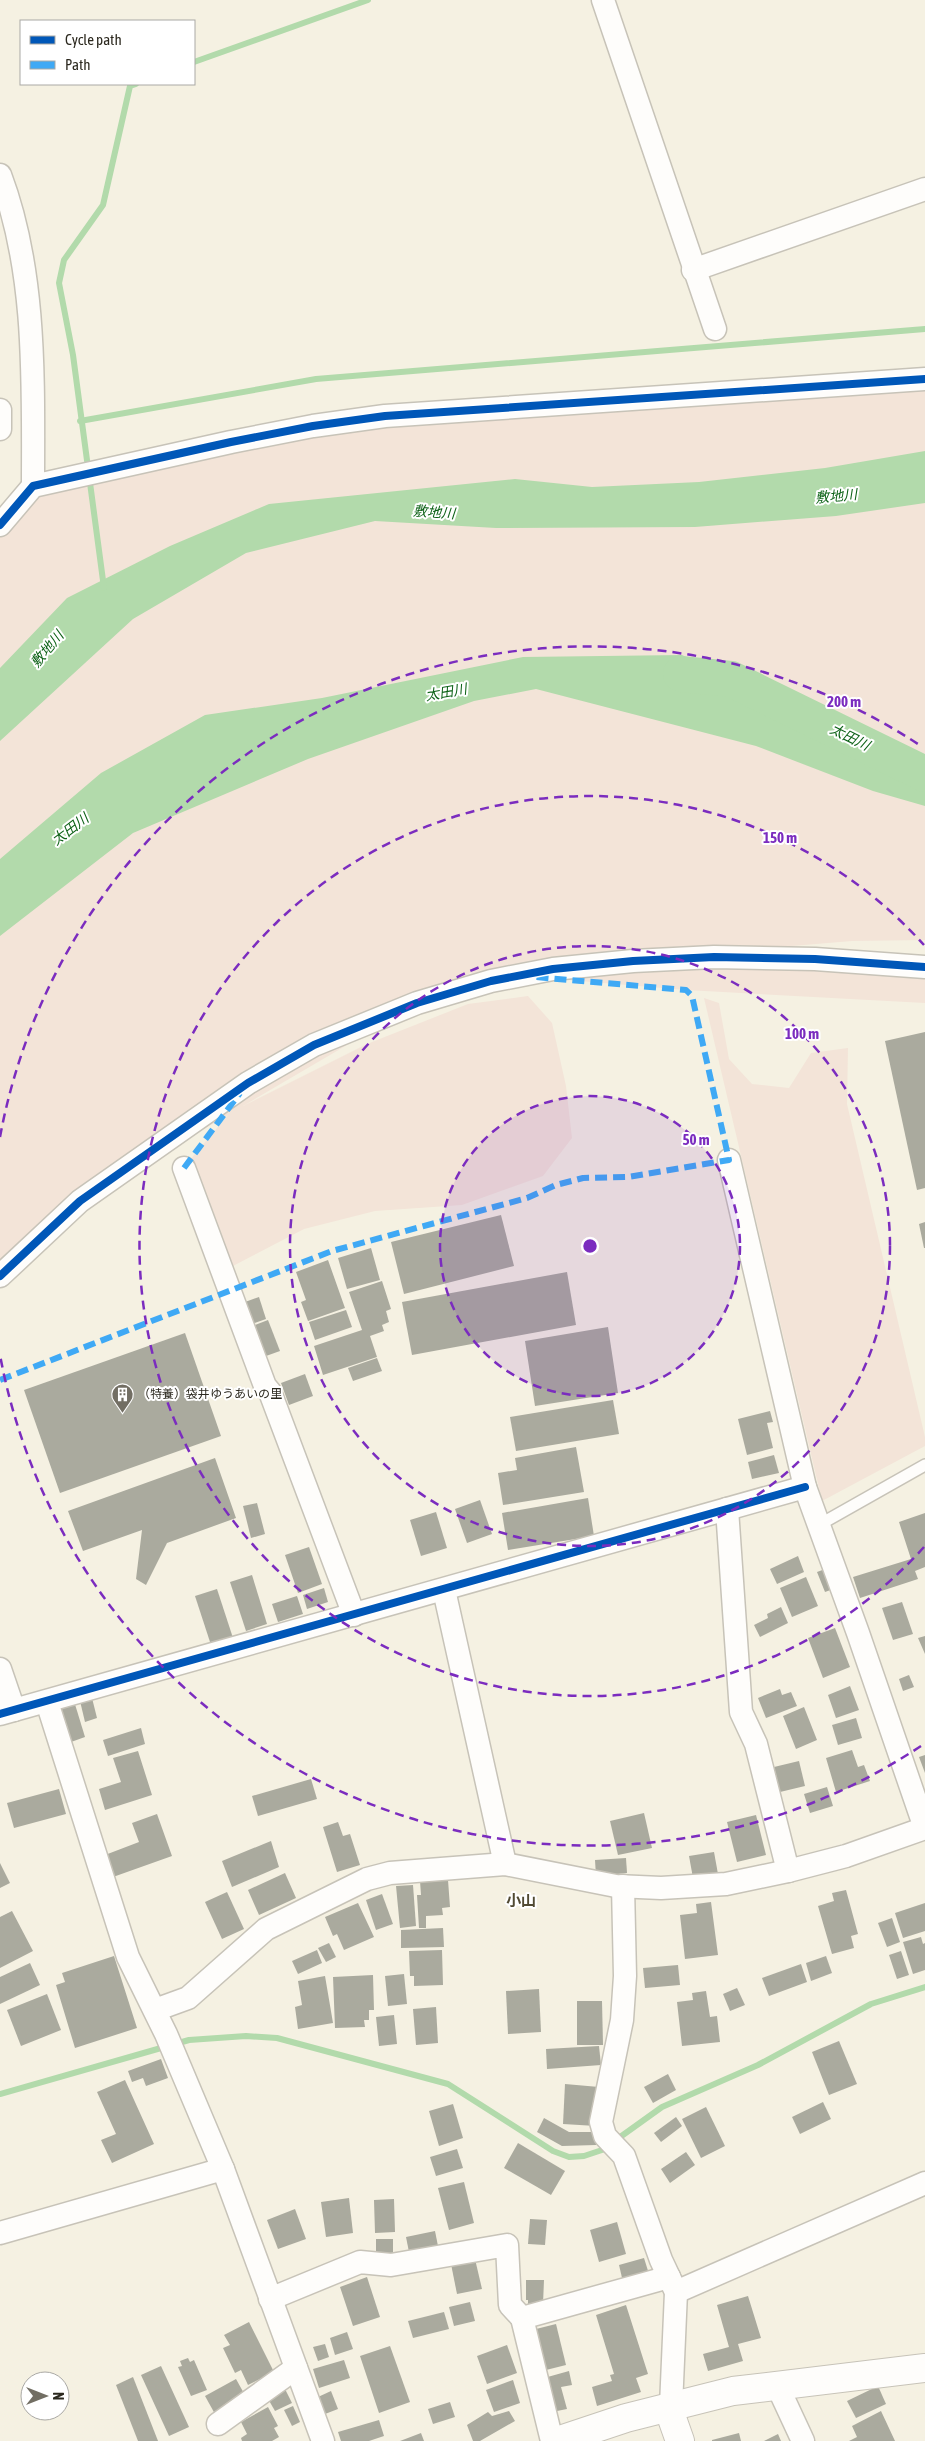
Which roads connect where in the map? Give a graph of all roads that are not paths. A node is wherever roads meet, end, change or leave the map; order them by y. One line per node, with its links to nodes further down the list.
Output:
1 (602, 0): 4 (street)
2 (0, 175): 9 (street)
3 (925, 189): 4 (street)
4 (694, 270): 5 (street)
5 (715, 329)
6 (925, 379): 9 (street)
7 (0, 410): 8 (street)
8 (0, 429)
9 (33, 486): 10 (street)
10 (0, 525)
11 (925, 967): 14 (street)
12 (729, 1160): 16 (street)
13 (184, 1168): 20 (street)
14 (0, 1276)
15 (925, 1465): 18 (lane)
16 (805, 1487): 17 (street); 18 (street)
17 (727, 1509): 19 (street); 26 (street)
18 (817, 1526): 24 (street)
19 (444, 1590): 20 (street); 25 (street)
20 (354, 1615): 22 (street)
21 (0, 1669): 23 (street)
22 (47, 1702): 23 (street); 28 (street)
23 (7, 1712)
24 (925, 1828): 26 (street)
25 (505, 1864): 27 (street); 28 (street)
26 (788, 1872): 27 (street)
27 (623, 1886): 32 (street)
28 (155, 2010): 29 (street)
29 (223, 2170): 31 (street); 33 (street)
30 (925, 2183): 32 (street)
31 (0, 2233)
32 (673, 2284): 34 (street); 38 (street)
33 (270, 2299): 34 (street); 35 (street)
34 (522, 2318): 41 (street)
35 (296, 2368): 39 (street); 40 (street)
36 (925, 2368): 37 (street)
37 (777, 2385): 38 (street); 44 (street)
38 (669, 2407): 42 (street); 43 (street)
39 (218, 2424)
40 (323, 2441)
41 (552, 2441)
42 (557, 2441)
43 (680, 2441)
44 (803, 2441)

